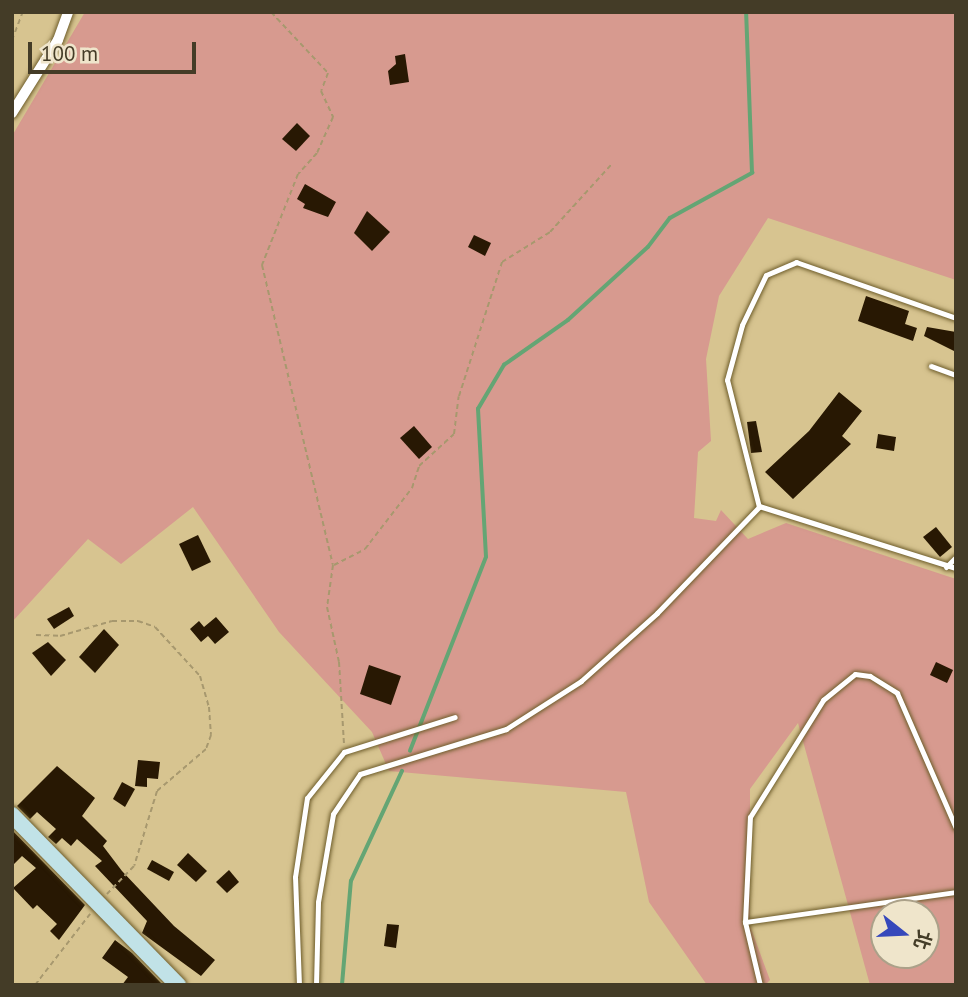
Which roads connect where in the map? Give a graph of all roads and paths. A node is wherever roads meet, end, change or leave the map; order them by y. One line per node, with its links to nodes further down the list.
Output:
1 (23, 12): 4 (path)
2 (68, 12): 5 (street)
3 (271, 12): 12 (path)
4 (12, 40)
5 (12, 113)
6 (611, 165): 12 (path)
7 (956, 318): 10 (lane)
8 (931, 366): 9 (lane)
9 (956, 375)
10 (759, 506): 13 (lane); 26 (lane)
11 (956, 557): 13 (lane)
12 (333, 565): 17 (path)
13 (946, 567): 14 (lane)
14 (956, 568)
15 (36, 635): 21 (path)
16 (455, 717): 17 (lane)
17 (344, 752): 25 (lane)
18 (12, 815): 21 (street)
19 (956, 828): 22 (lane)
20 (956, 892): 22 (lane)
21 (99, 902): 23 (path); 24 (street)
22 (744, 922): 27 (lane)
23 (35, 985)
24 (178, 985)
25 (299, 985)
26 (316, 985)
27 (761, 985)

